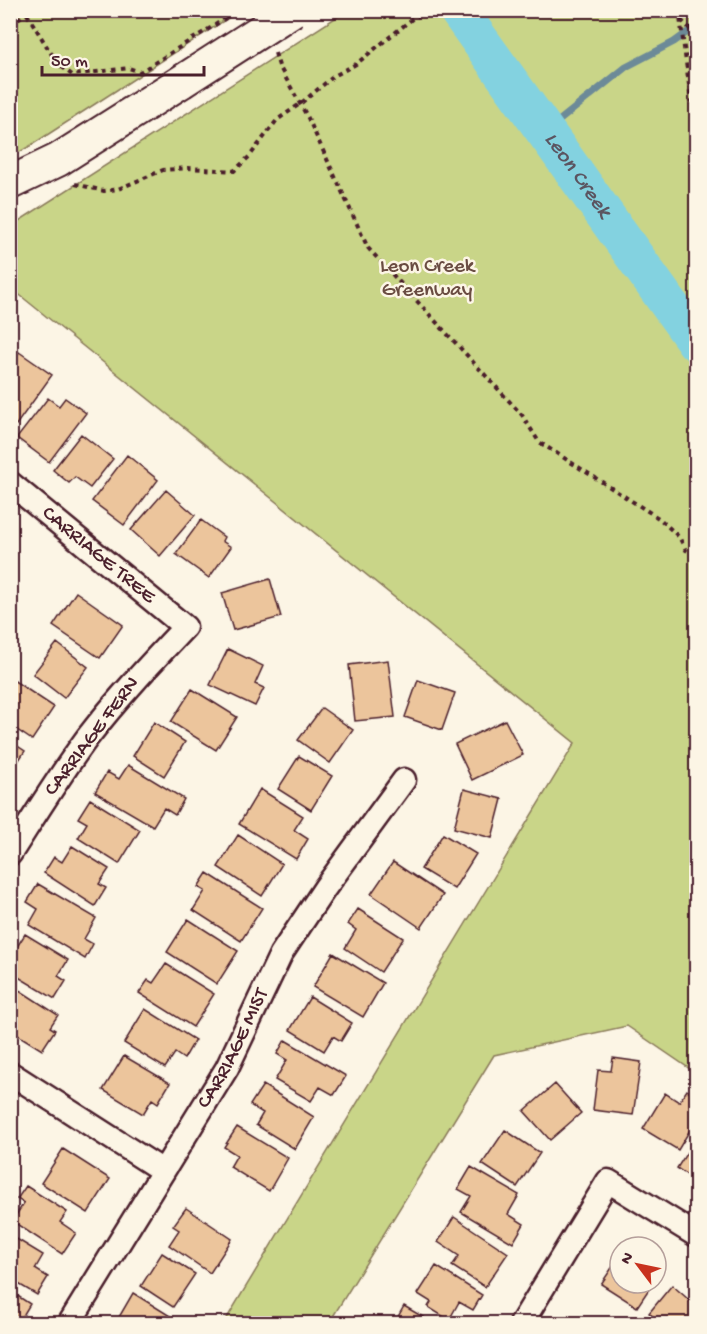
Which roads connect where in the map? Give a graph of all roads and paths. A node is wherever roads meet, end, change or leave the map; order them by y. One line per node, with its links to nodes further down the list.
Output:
1 (239, 10): 10 (path)
2 (293, 10): 10 (main road, bridge)
3 (430, 10): 11 (path)
4 (679, 10): 6 (path)
5 (29, 12): 7 (path); 10 (path)
6 (680, 20): 8 (path); 12 (path)
7 (10, 24)
8 (696, 35)
9 (273, 47): 11 (path)
10 (172, 71): 13 (main road)
11 (300, 104): 14 (path); 16 (path)
12 (696, 111)
13 (10, 183)
14 (75, 184)
15 (10, 483): 17 (street, CARRIAGE TREE)
16 (696, 556)
17 (185, 627): 19 (street, CARRIAGE FERN)
18 (404, 780): 21 (street, CARRIAGE MIST)
19 (10, 854)
20 (10, 1073): 21 (street)
21 (163, 1171): 23 (street, CARRIAGE MIST)
22 (696, 1235): 24 (street)
23 (69, 1323)
24 (521, 1323)

